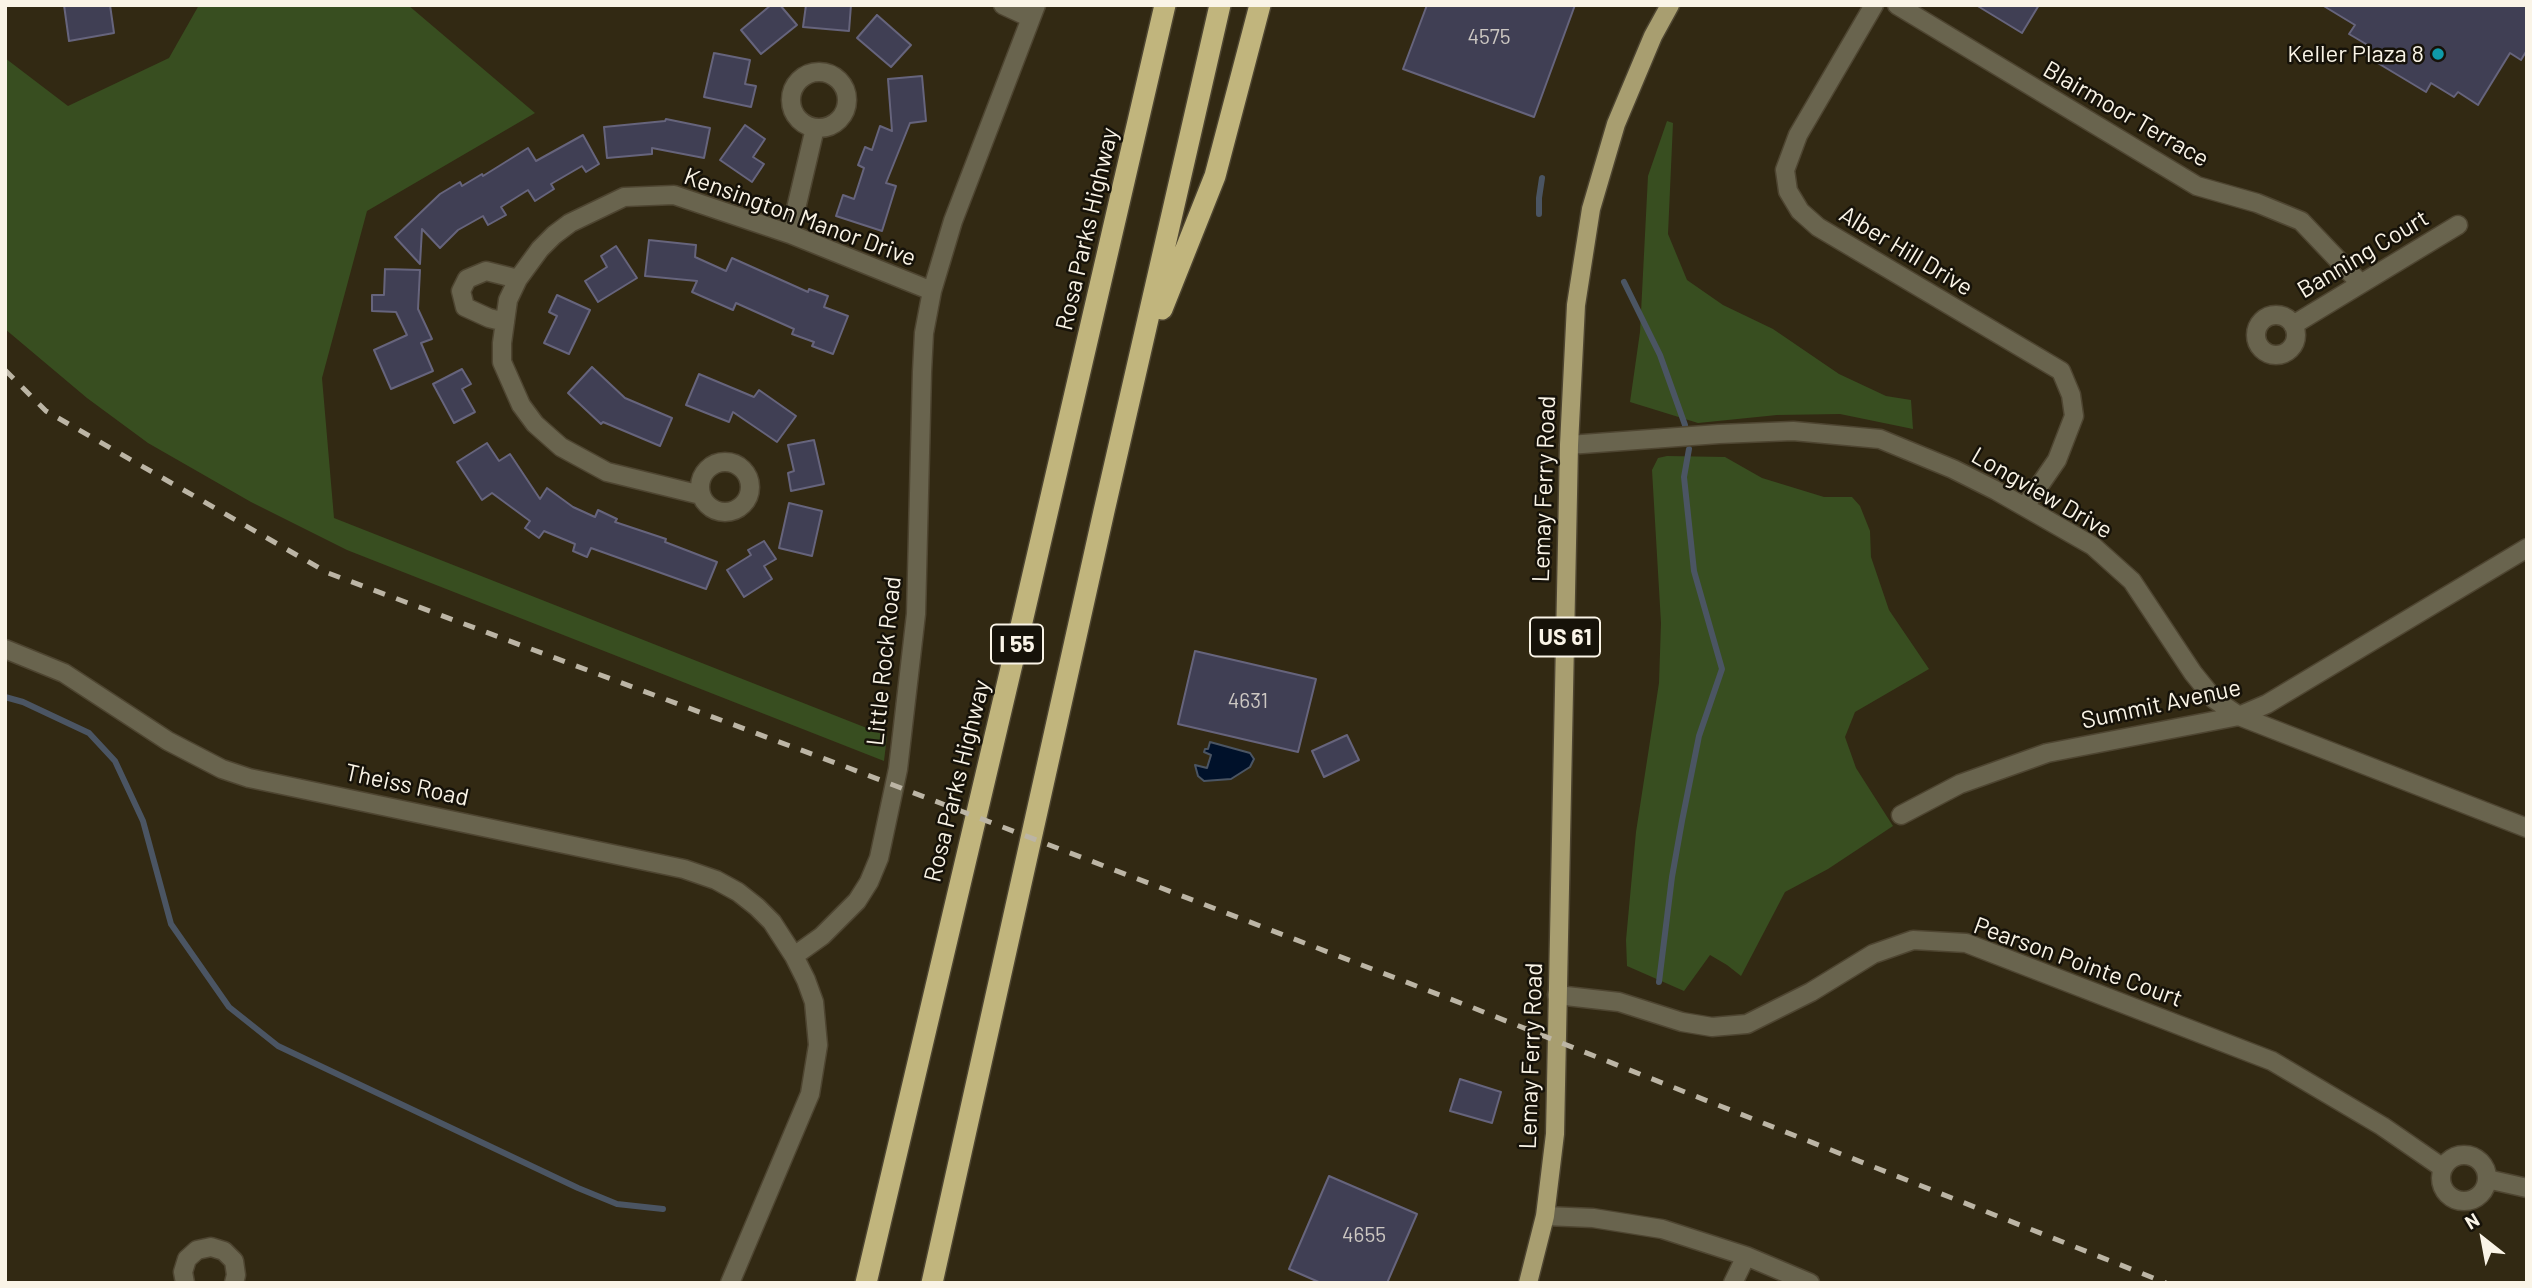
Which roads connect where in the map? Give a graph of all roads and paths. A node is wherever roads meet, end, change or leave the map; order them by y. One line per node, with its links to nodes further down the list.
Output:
1 (1003, 5): 8 (street)
2 (1165, 5): 36 (highway, Rosa Parks Highway / I 55)
3 (1220, 5): 17 (highway, I 55)
4 (1260, 5): 17 (highway)
5 (1670, 5): 18 (main road, Lemay Ferry Road / US 61)
6 (1874, 5): 20 (street, Alber Hill Drive)
7 (1897, 5): 13 (street, Blairmoor Terrace)
8 (1033, 12): 14 (street, Little Rock Road)
9 (815, 128): 11 (street)
10 (2458, 225): 13 (street, Banning Court)
11 (790, 234): 12 (street, Kensington Manor Drive); 14 (street, Kensington Manor Drive)
12 (518, 279): 15 (street, Kensington Manor Drive); 15 (street)
13 (2361, 284): 16 (street, Banning Court)
14 (932, 291): 26 (street, Little Rock Road)
15 (505, 321): 19 (street, Kensington Manor Drive)
16 (2294, 325)
17 (1136, 373): 37 (highway, I 55)
18 (1569, 445): 20 (street, Longview Drive); 27 (main road, Lemay Ferry Road / US 61)
19 (701, 495)
20 (2026, 505): 23 (street, Longview Drive)
21 (2527, 548): 23 (street, Summit Avenue)
22 (5, 649): 26 (street, Theiss Road)
23 (2239, 716): 24 (street, Summit Avenue); 25 (street, Longview Drive)
24 (1900, 815)
25 (2527, 828)
26 (794, 956): 35 (street)
27 (1558, 995): 28 (street, Pearson Pointe Court); 31 (main road, Lemay Ferry Road / US 61)
28 (2443, 1168): 29 (street); 29 (street)
29 (2487, 1179): 30 (street)
30 (2527, 1188)
31 (1545, 1216): 32 (street); 38 (main road, Lemay Ferry Road / US 61)
32 (1745, 1256): 39 (street); 40 (street)
33 (185, 1283): 34 (street)
34 (234, 1283)
35 (730, 1283)
36 (866, 1283)
37 (932, 1283)
38 (1528, 1283)
39 (1733, 1283)
40 (1810, 1283)

